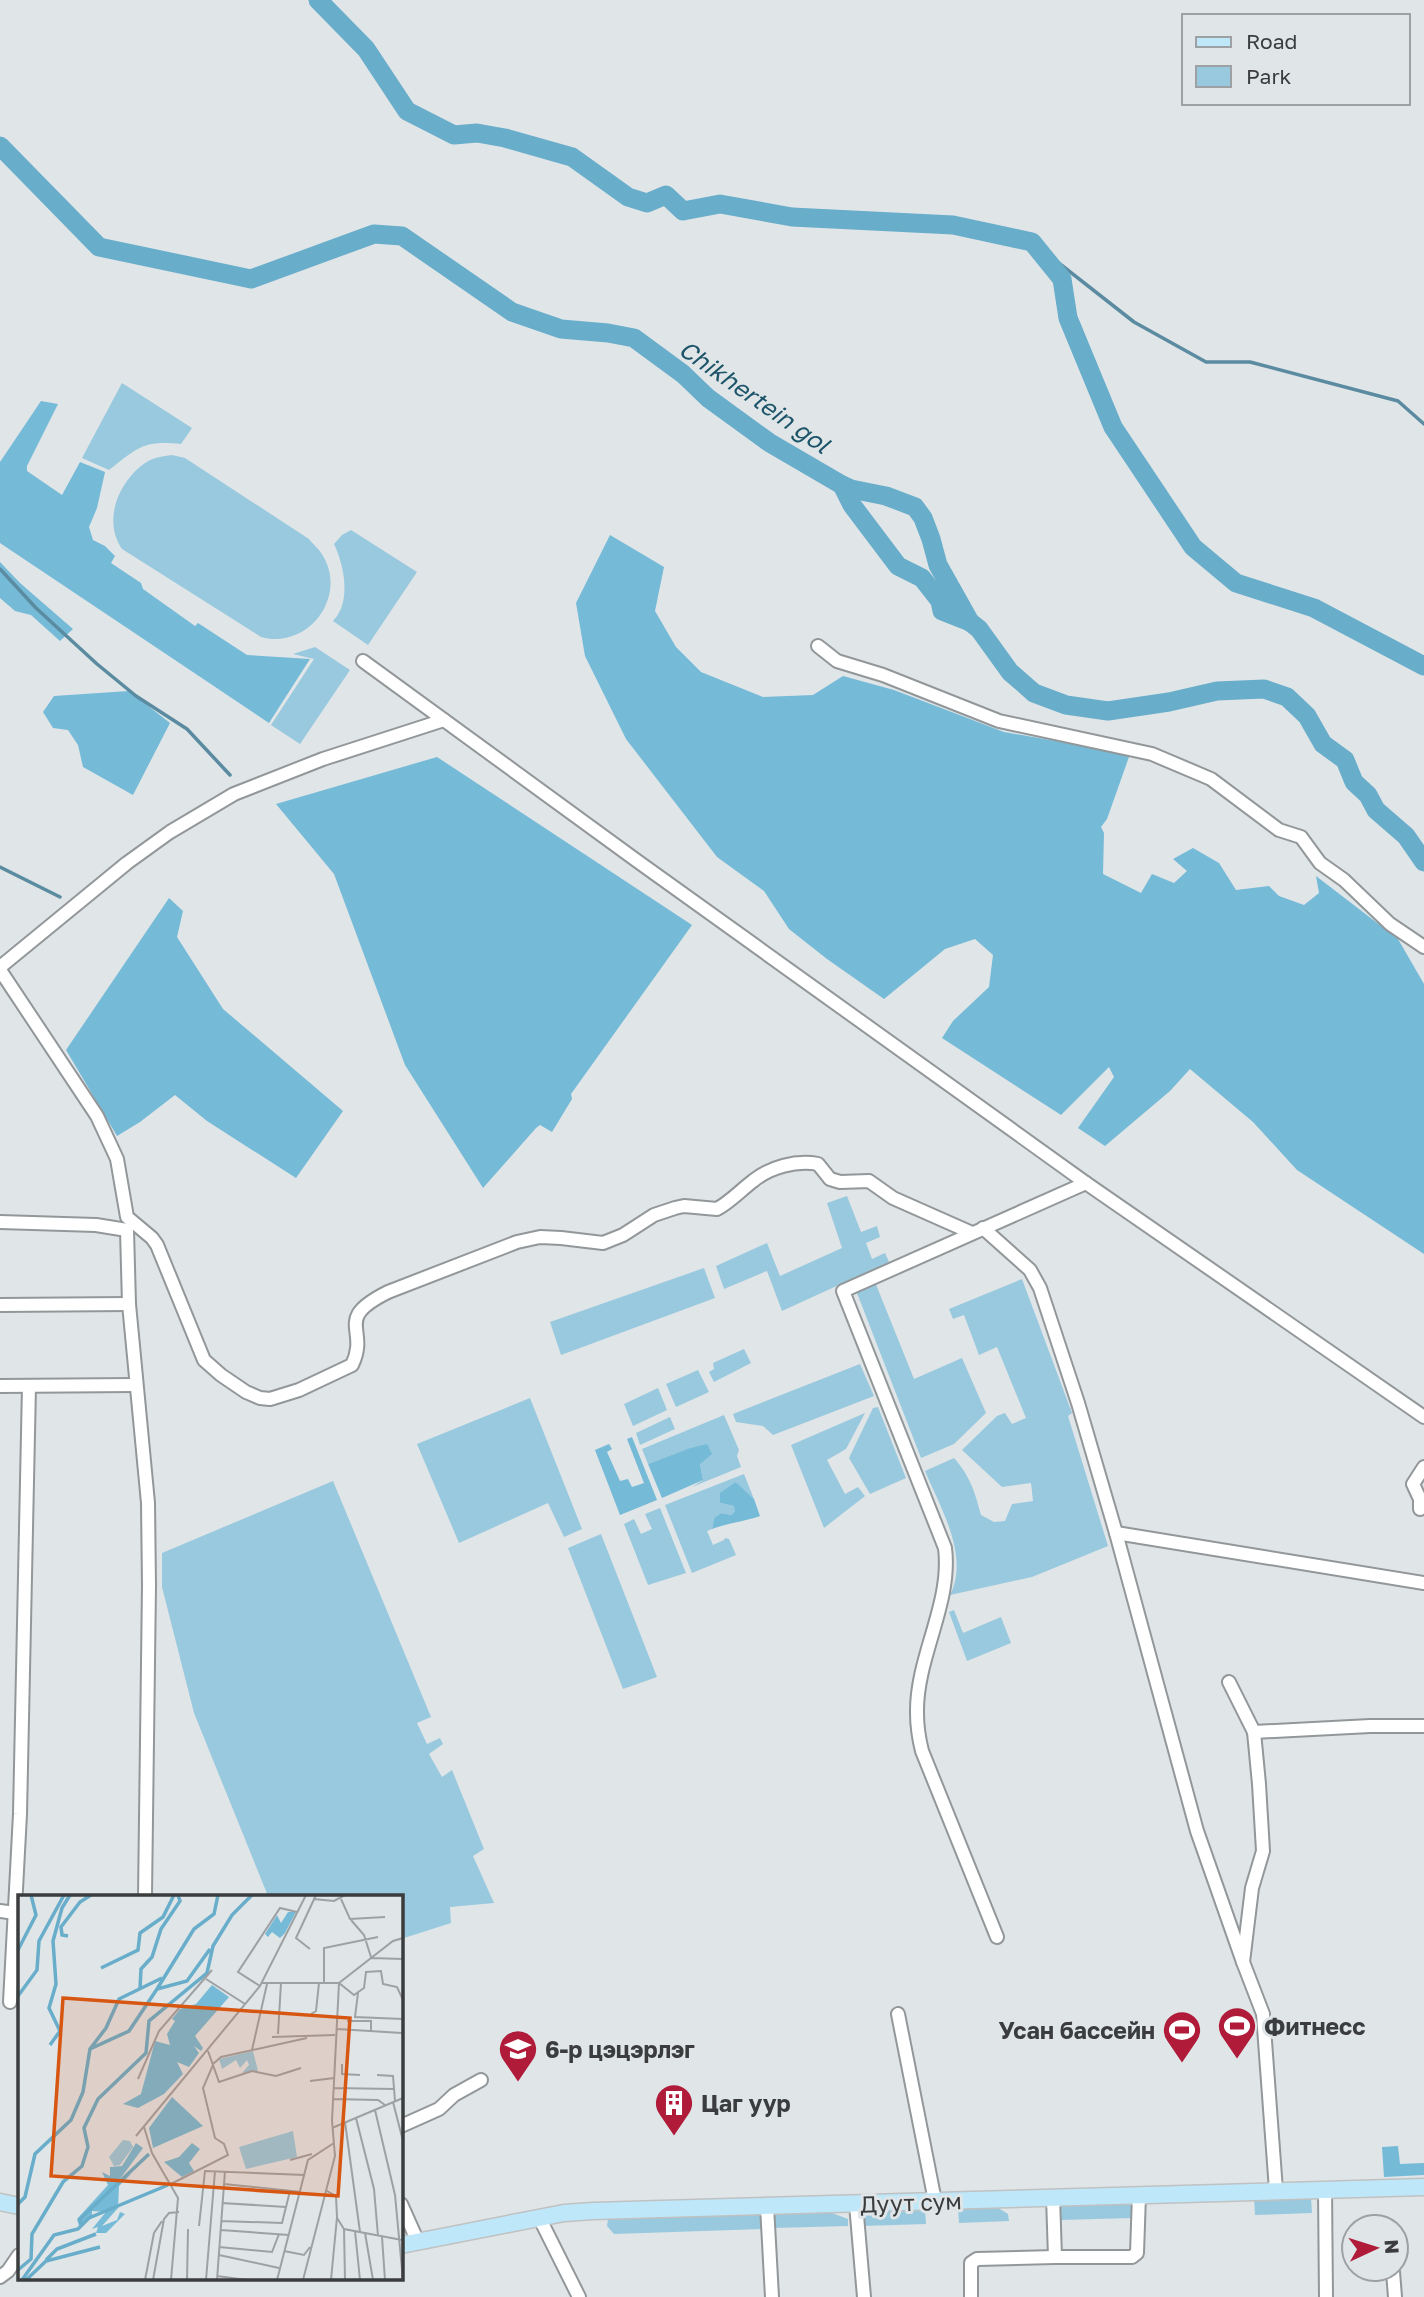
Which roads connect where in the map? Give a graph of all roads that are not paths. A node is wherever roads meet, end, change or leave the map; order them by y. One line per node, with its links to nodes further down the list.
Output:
1 (818, 646): 4 (street)
2 (363, 661): 3 (street)
3 (444, 720): 5 (street); 6 (street)
4 (1424, 947)
5 (0, 968): 8 (street)
6 (1086, 1183): 9 (street); 15 (street)
7 (0, 1223): 8 (street)
8 (127, 1224): 9 (street); 10 (street)
9 (977, 1230): 18 (street); 26 (street)
10 (129, 1304): 11 (street); 12 (street)
11 (0, 1305)
12 (135, 1385): 14 (street); 23 (street)
13 (0, 1386): 14 (street)
14 (29, 1386): 25 (street)
15 (1424, 1417)
16 (1424, 1467): 17 (street)
17 (1420, 1509)
18 (1116, 1533): 19 (street); 27 (street)
19 (1424, 1583)
20 (1229, 1682): 22 (street)
21 (1424, 1726): 22 (street)
22 (1254, 1732): 27 (street)
23 (145, 1895)
24 (0, 1911): 25 (street)
25 (15, 1913): 28 (street)
26 (997, 1937)
27 (1243, 1962): 34 (street)
28 (10, 2002)
29 (898, 2014): 37 (street)
30 (481, 2080): 31 (street)
31 (402, 2126)
32 (1424, 2187): 33 (main road, Дуут сум)
33 (1325, 2189): 34 (main road, Дуут сум); 53 (street)
34 (1276, 2190): 35 (main road, Дуут сум)
35 (1139, 2195): 36 (main road, Дуут сум); 47 (street)
36 (1053, 2197): 37 (main road, Дуут сум); 47 (street)
37 (935, 2201): 39 (main road, Дуут сум)
38 (0, 2202): 40 (main road)
39 (856, 2204): 42 (main road, Дуут сум); 51 (street)
40 (18, 2206)
41 (402, 2206): 44 (street)
42 (767, 2206): 43 (main road, Дуут сум); 50 (street)
43 (539, 2217): 44 (main road, Дуут сум); 49 (street)
44 (418, 2242): 45 (main road, Дуут сум)
45 (402, 2245)
46 (18, 2256): 48 (street)
47 (1055, 2258): 52 (street)
48 (0, 2277)
49 (579, 2297)
50 (772, 2297)
51 (864, 2297)
52 (971, 2297)
53 (1326, 2297)

